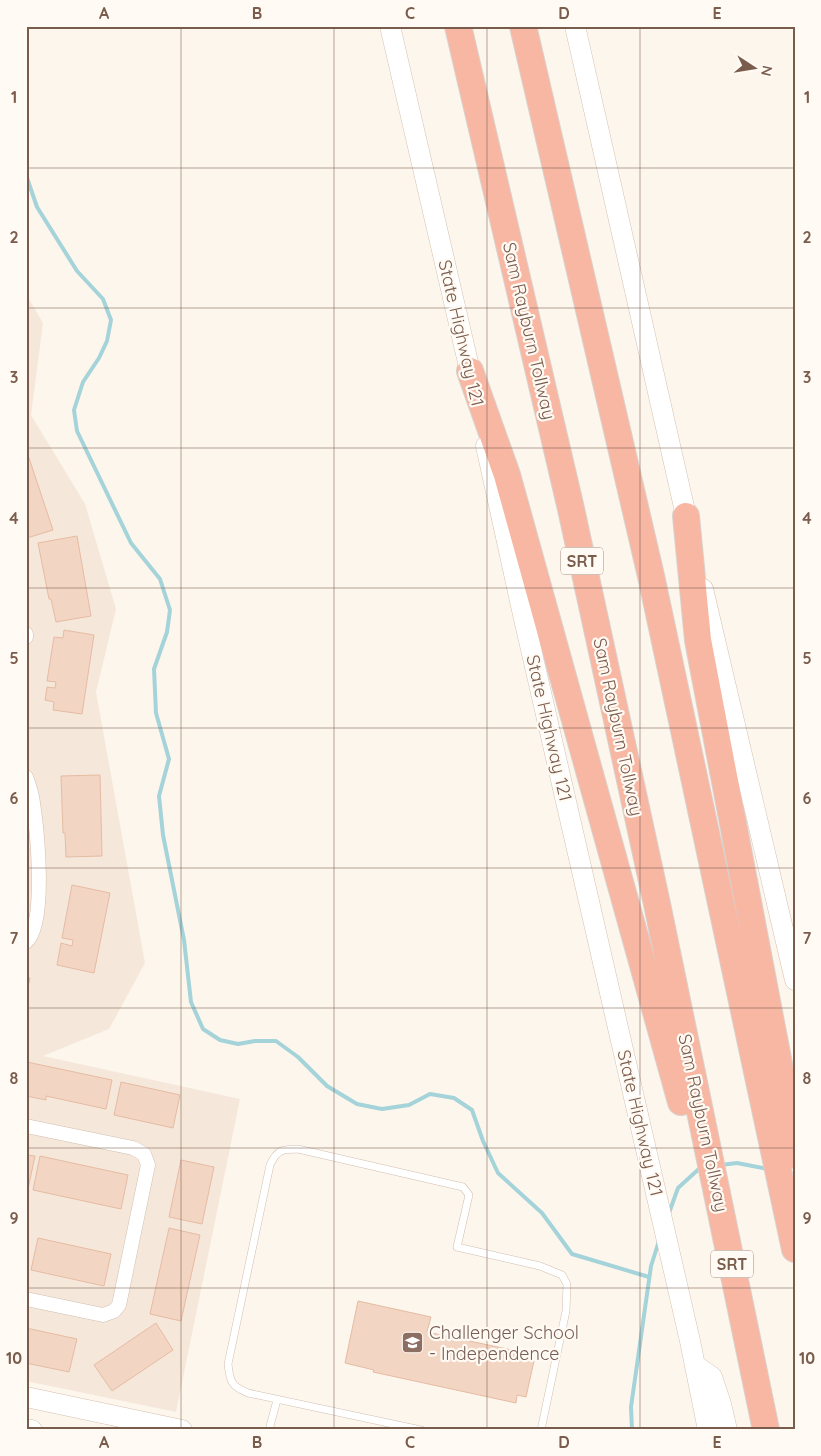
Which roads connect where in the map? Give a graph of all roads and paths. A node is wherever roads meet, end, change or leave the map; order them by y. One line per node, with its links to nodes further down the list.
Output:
1 (390, 26): 5 (main road, State Highway 121)
2 (458, 26): 11 (highway, Sam Rayburn Tollway / SRT)
3 (523, 26): 10 (highway)
4 (575, 26): 6 (main road)
5 (470, 371): 11 (highway); 16 (main road, State Highway 121)
6 (686, 516): 9 (main road); 10 (highway)
7 (26, 776): 8 (street)
8 (26, 942)
9 (795, 980)
10 (771, 1082): 13 (highway); 14 (highway)
11 (689, 1099): 28 (highway, Sam Rayburn Tollway / SRT)
12 (26, 1126): 15 (street)
13 (795, 1155)
14 (795, 1249)
15 (26, 1299)
16 (695, 1365): 25 (main road); 26 (main road, State Highway 121); 27 (main road)
17 (26, 1397): 20 (main road)
18 (277, 1400): 22 (lane); 23 (lane); 24 (lane)
19 (26, 1429): 21 (main road)
20 (171, 1429)
21 (32, 1430)
22 (269, 1430)
23 (421, 1430)
24 (541, 1430)
25 (694, 1430)
26 (708, 1430)
27 (727, 1430)
28 (766, 1430)

